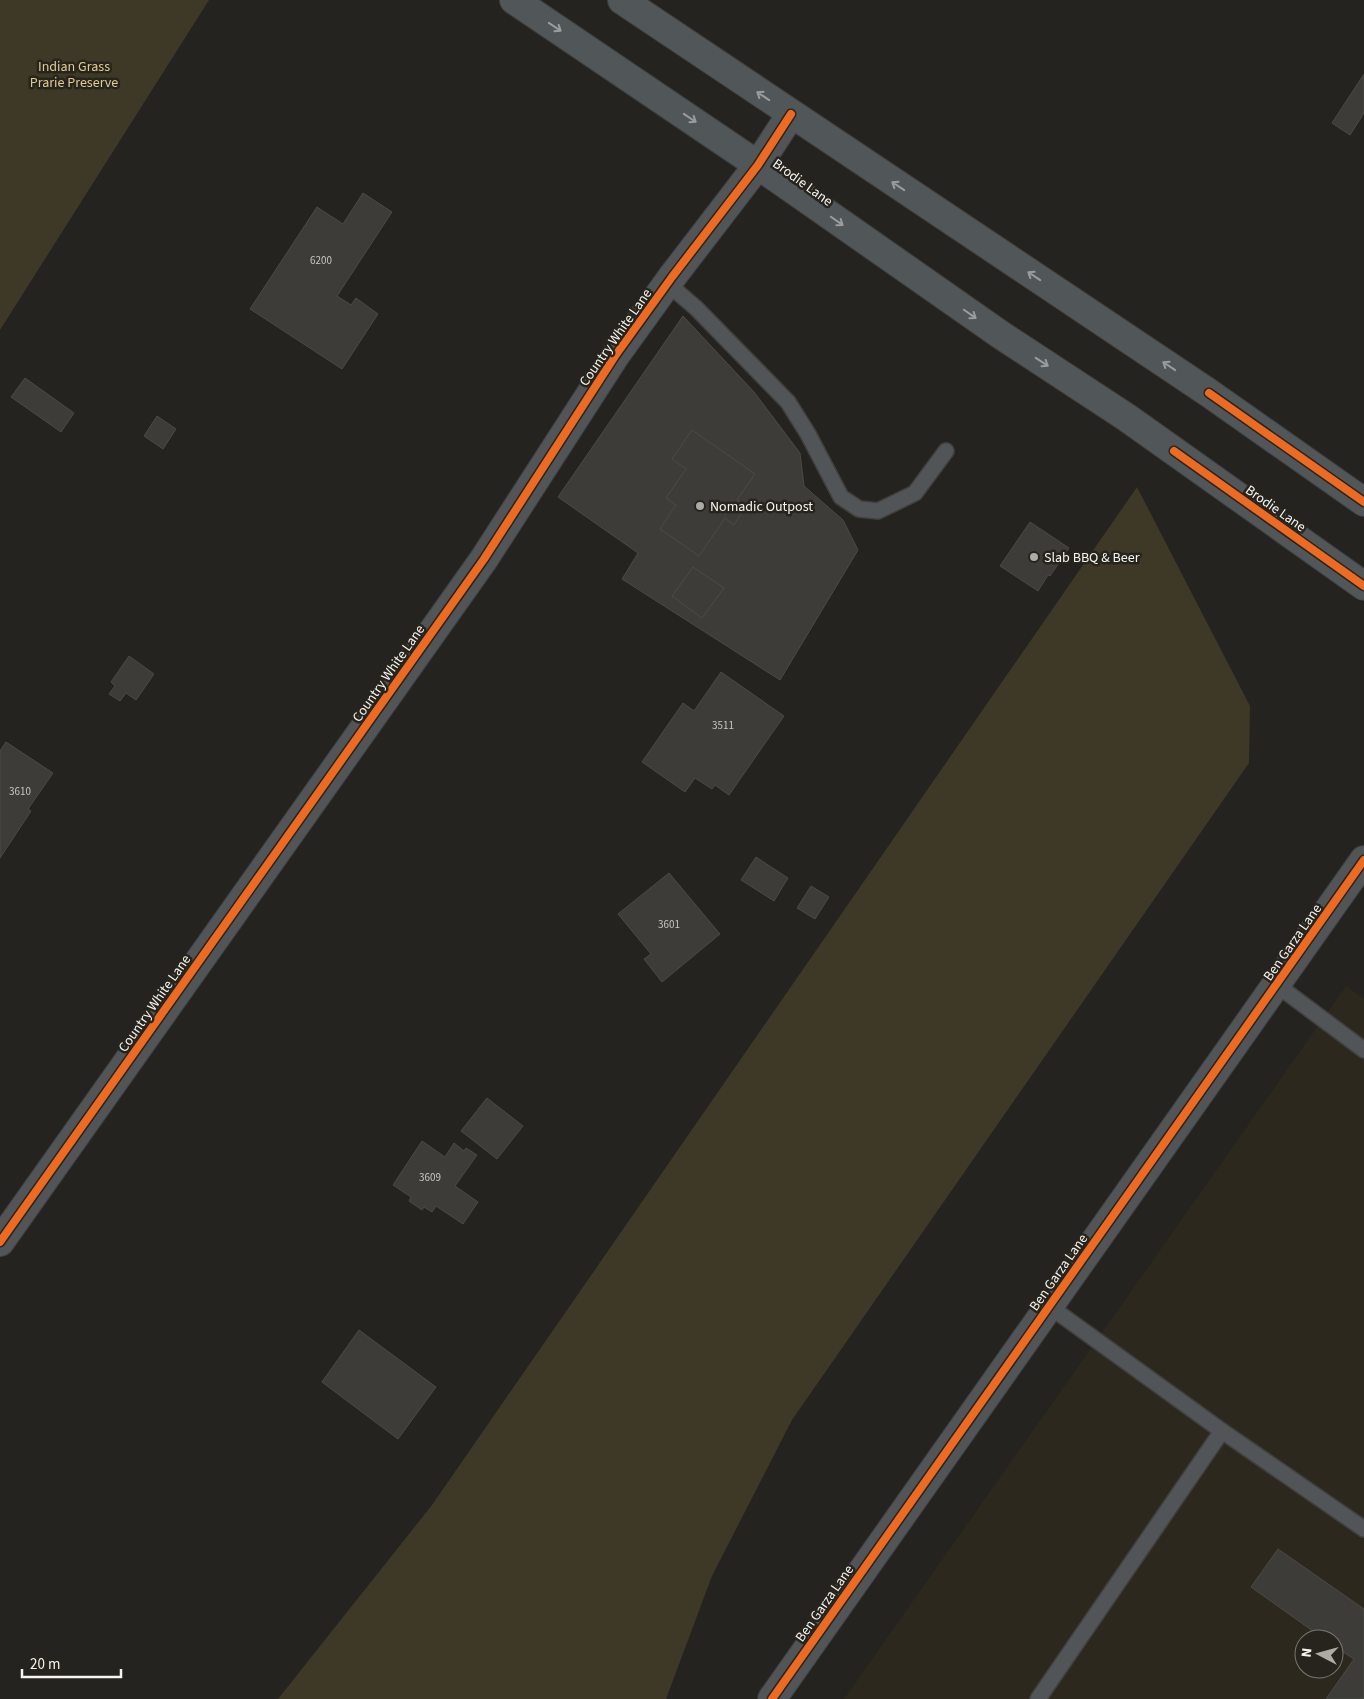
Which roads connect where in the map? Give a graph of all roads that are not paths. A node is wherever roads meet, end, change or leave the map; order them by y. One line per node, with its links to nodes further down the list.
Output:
1 (514, 0): 4 (main road, Brodie Lane, one-way to 4)
2 (622, 0): 3 (main road, one-way to 2)
3 (791, 114): 4 (street, Country White Lane); 7 (main road, one-way to 3)
4 (758, 165): 5 (street, Country White Lane); 8 (main road, Brodie Lane, one-way to 8)
5 (668, 284): 6 (lane); 12 (street, Country White Lane)
6 (946, 451)
7 (1364, 502)
8 (1364, 586)
9 (1364, 860): 10 (street, Ben Garza Lane)
10 (1277, 985): 11 (lane); 13 (street, Ben Garza Lane)
11 (1364, 1050)
12 (0, 1242)
13 (1049, 1306): 14 (lane); 16 (street, Ben Garza Lane)
14 (1222, 1431): 15 (lane); 17 (lane)
15 (1364, 1528)
16 (772, 1699)
17 (1038, 1699)

